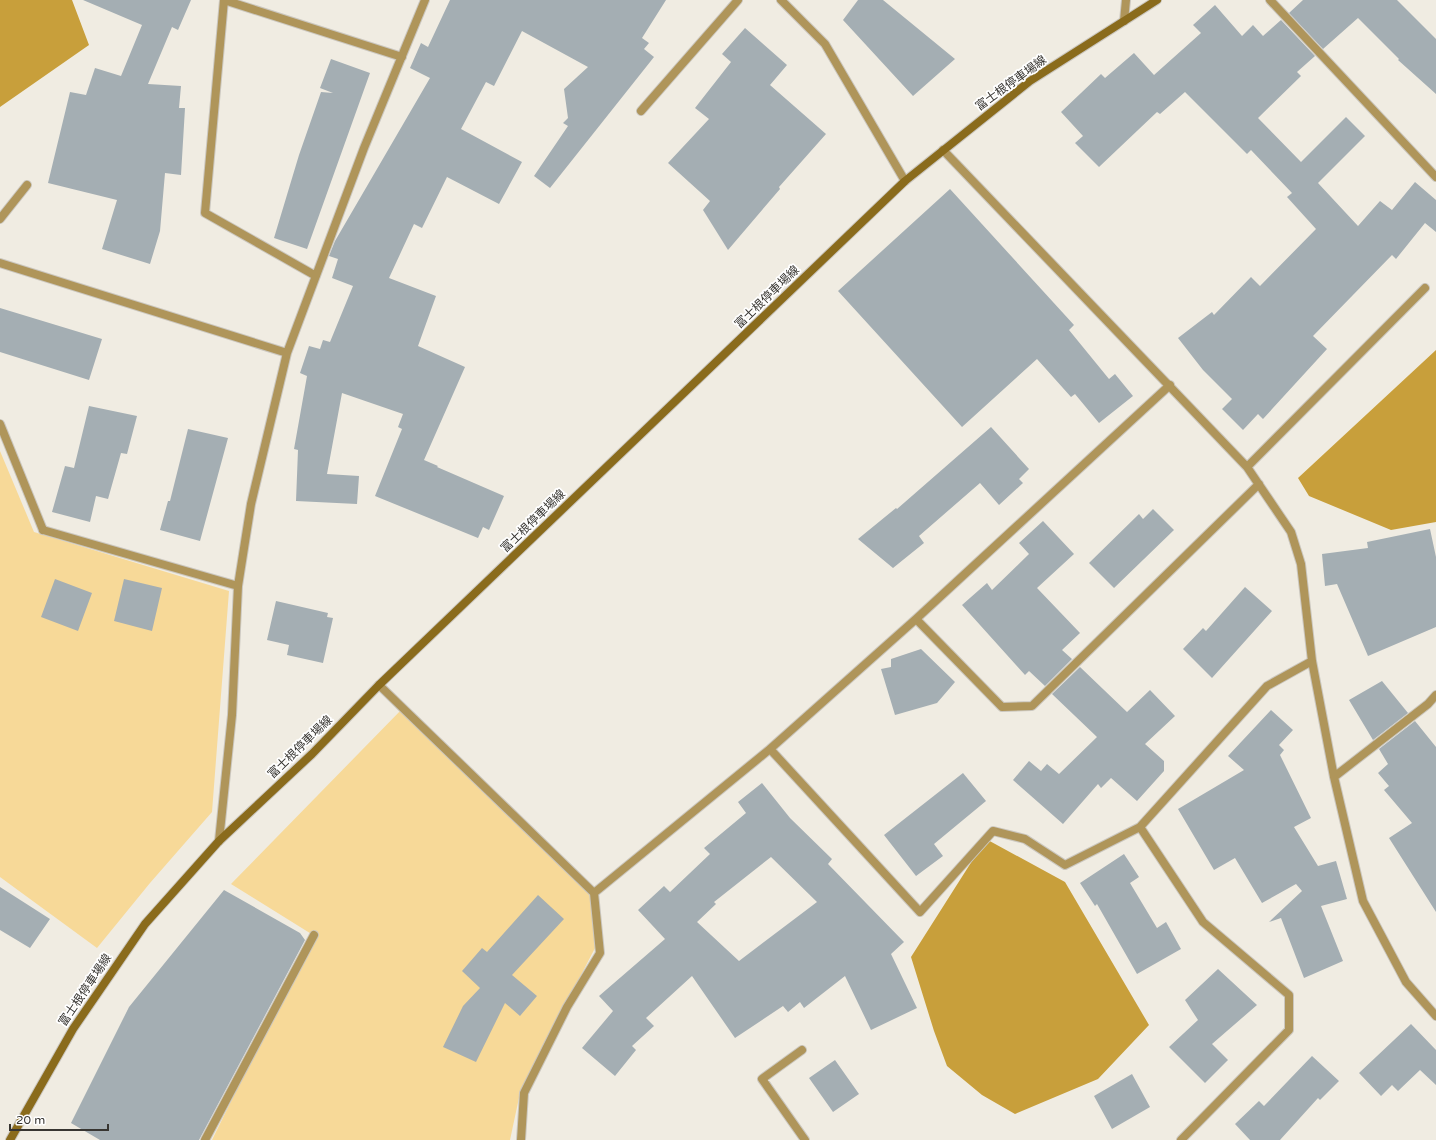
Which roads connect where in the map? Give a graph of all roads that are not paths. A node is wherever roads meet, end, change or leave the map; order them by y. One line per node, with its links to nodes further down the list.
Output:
1 (425, 0): 8 (street)
2 (738, 0): 9 (street)
3 (781, 0): 12 (street)
4 (1126, 0): 7 (street)
5 (1157, 0): 7 (main road, 富士根停車場線)
6 (1270, 0): 11 (street)
7 (1124, 21): 10 (main road, 富士根停車場線)
8 (402, 57): 16 (street); 16 (street)
9 (642, 111)
10 (942, 150): 12 (main road, 富士根停車場線); 19 (street)
11 (1436, 177)
12 (905, 181): 26 (main road, 富士根停車場線)
13 (27, 186): 14 (street)
14 (0, 219)
15 (0, 263): 18 (street)
16 (316, 276): 18 (street)
17 (1426, 288): 21 (street)
18 (287, 353): 23 (street)
19 (1170, 385): 21 (street); 24 (street)
20 (0, 424): 23 (street)
21 (1247, 467): 22 (street)
22 (1259, 484): 24 (street); 25 (street)
23 (238, 586): 31 (street)
24 (916, 619): 28 (street)
25 (1312, 661): 29 (street); 30 (street)
26 (379, 685): 31 (main road, 富士根停車場線); 32 (street)
27 (1436, 695): 29 (street)
28 (770, 749): 30 (street); 32 (street)
29 (1334, 777): 34 (street)
30 (1140, 827): 40 (street)
31 (219, 841): 36 (main road, 富士根停車場線)
32 (594, 893): 38 (street)
33 (314, 935): 37 (street)
34 (1436, 1016)
35 (802, 1050): 39 (street)
36 (10, 1140)
37 (205, 1140)
38 (521, 1140)
39 (805, 1140)
40 (1181, 1140)

